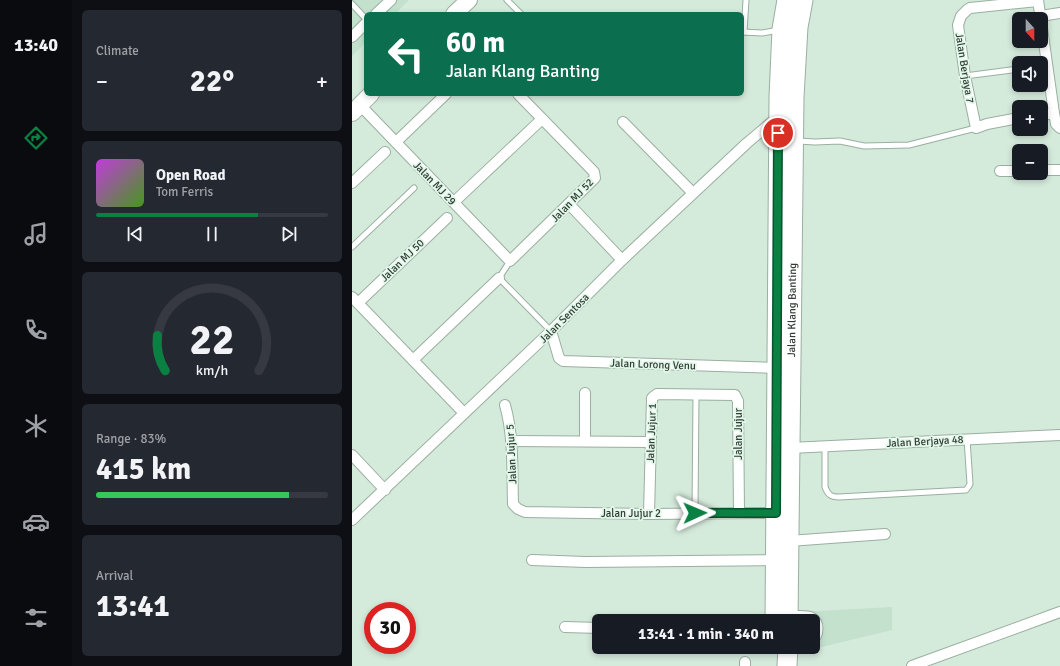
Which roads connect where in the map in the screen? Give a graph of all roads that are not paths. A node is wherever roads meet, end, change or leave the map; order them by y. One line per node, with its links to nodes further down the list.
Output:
1 (391, 0): 9 (street)
2 (469, 0): 10 (main road)
3 (507, 0): 11 (lane)
4 (746, 0): 16 (lane)
5 (787, 0): 18 (highway, Jalan Klang Banting)
6 (803, 0): 35 (highway, Jalan Klang Banting)
7 (1038, 1): 12 (street); 22 (street, Jalan Berjaya 7)
8 (352, 4): 15 (lane)
9 (378, 12)
10 (456, 12)
11 (519, 12)
12 (1040, 12)
13 (1060, 14): 14 (street)
14 (1048, 15)
15 (364, 17)
16 (744, 21)
17 (364, 26): 20 (street)
18 (782, 29): 19 (lane); 29 (highway, Jalan Klang Banting)
19 (744, 32)
20 (352, 38)
21 (1012, 70): 22 (lane)
22 (965, 76): 33 (street, Jalan Berjaya 7)
23 (1048, 84): 27 (street)
24 (444, 96): 36 (street)
25 (520, 96): 30 (street)
26 (361, 104): 36 (street, Jalan MJ 29)
27 (1054, 113): 28 (street); 34 (street)
28 (1048, 114)
29 (778, 117): 44 (street, Jalan Sentosa); 55 (highway, Jalan Klang Banting)
30 (542, 119): 45 (street); 46 (street, Jalan MJ 52)
31 (1012, 119): 33 (street)
32 (622, 122): 44 (street)
33 (976, 128): 35 (lane)
34 (1060, 128)
35 (793, 141): 66 (highway, Jalan Klang Banting)
36 (396, 142): 45 (street, Jalan MJ 29)
37 (385, 152): 42 (street)
38 (1048, 170): 39 (street)
39 (1060, 170)
40 (1000, 171): 41 (street)
41 (1012, 171)
42 (352, 183)
43 (414, 188): 48 (lane)
44 (693, 193): 49 (street, Jalan Sentosa)
45 (454, 202): 50 (street, Jalan MJ 29)
46 (569, 204): 49 (street); 50 (street, Jalan MJ 52)
47 (447, 218): 52 (street, Jalan MJ 50)
48 (352, 247)
49 (622, 260): 53 (street, Jalan Sentosa)
50 (510, 261): 51 (lane)
51 (499, 278): 53 (lane); 54 (street)
52 (355, 300): 54 (street)
53 (550, 331): 55 (street, Jalan Lorong Venu); 59 (street, Jalan Sentosa)
54 (412, 360): 59 (street)
55 (777, 368): 72 (highway, Jalan Klang Banting)
56 (585, 393): 63 (street)
57 (696, 394): 64 (street, Jalan Jujur 1); 70 (lane); 71 (street, Jalan Jujur)
58 (505, 405): 62 (street, Jalan Jujur 5)
59 (464, 414): 68 (street, Jalan Sentosa)
60 (1060, 435): 61 (street, Jalan Berjaya 48)
61 (967, 439): 65 (street, Jalan Berjaya 48); 65 (lane)
62 (511, 441): 63 (street); 69 (street, Jalan Jujur 5)
63 (585, 441): 64 (street)
64 (651, 442): 73 (street, Jalan Jujur 1)
65 (825, 446): 66 (street, Jalan Berjaya 48)
66 (790, 448): 76 (highway, Jalan Klang Banting)
67 (352, 455): 68 (street)
68 (385, 490): 74 (street, Jalan Sentosa)
69 (513, 504): 73 (street, Jalan Jujur 2)
70 (695, 513): 71 (street, Jalan Jujur 2); 73 (street, Jalan Jujur 2)
71 (739, 513): 72 (street, Jalan Jujur 2)
72 (776, 513): 78 (highway, Jalan Klang Banting)
73 (649, 514)
74 (352, 520)
75 (885, 534): 76 (street)
76 (797, 540): 81 (highway, Jalan Klang Banting)
77 (532, 560): 78 (street)
78 (776, 560): 80 (highway, Jalan Klang Banting)
79 (1060, 612): 84 (street)
80 (783, 614)
81 (785, 614)
82 (566, 627): 83 (street)
83 (592, 628)
84 (912, 666)

